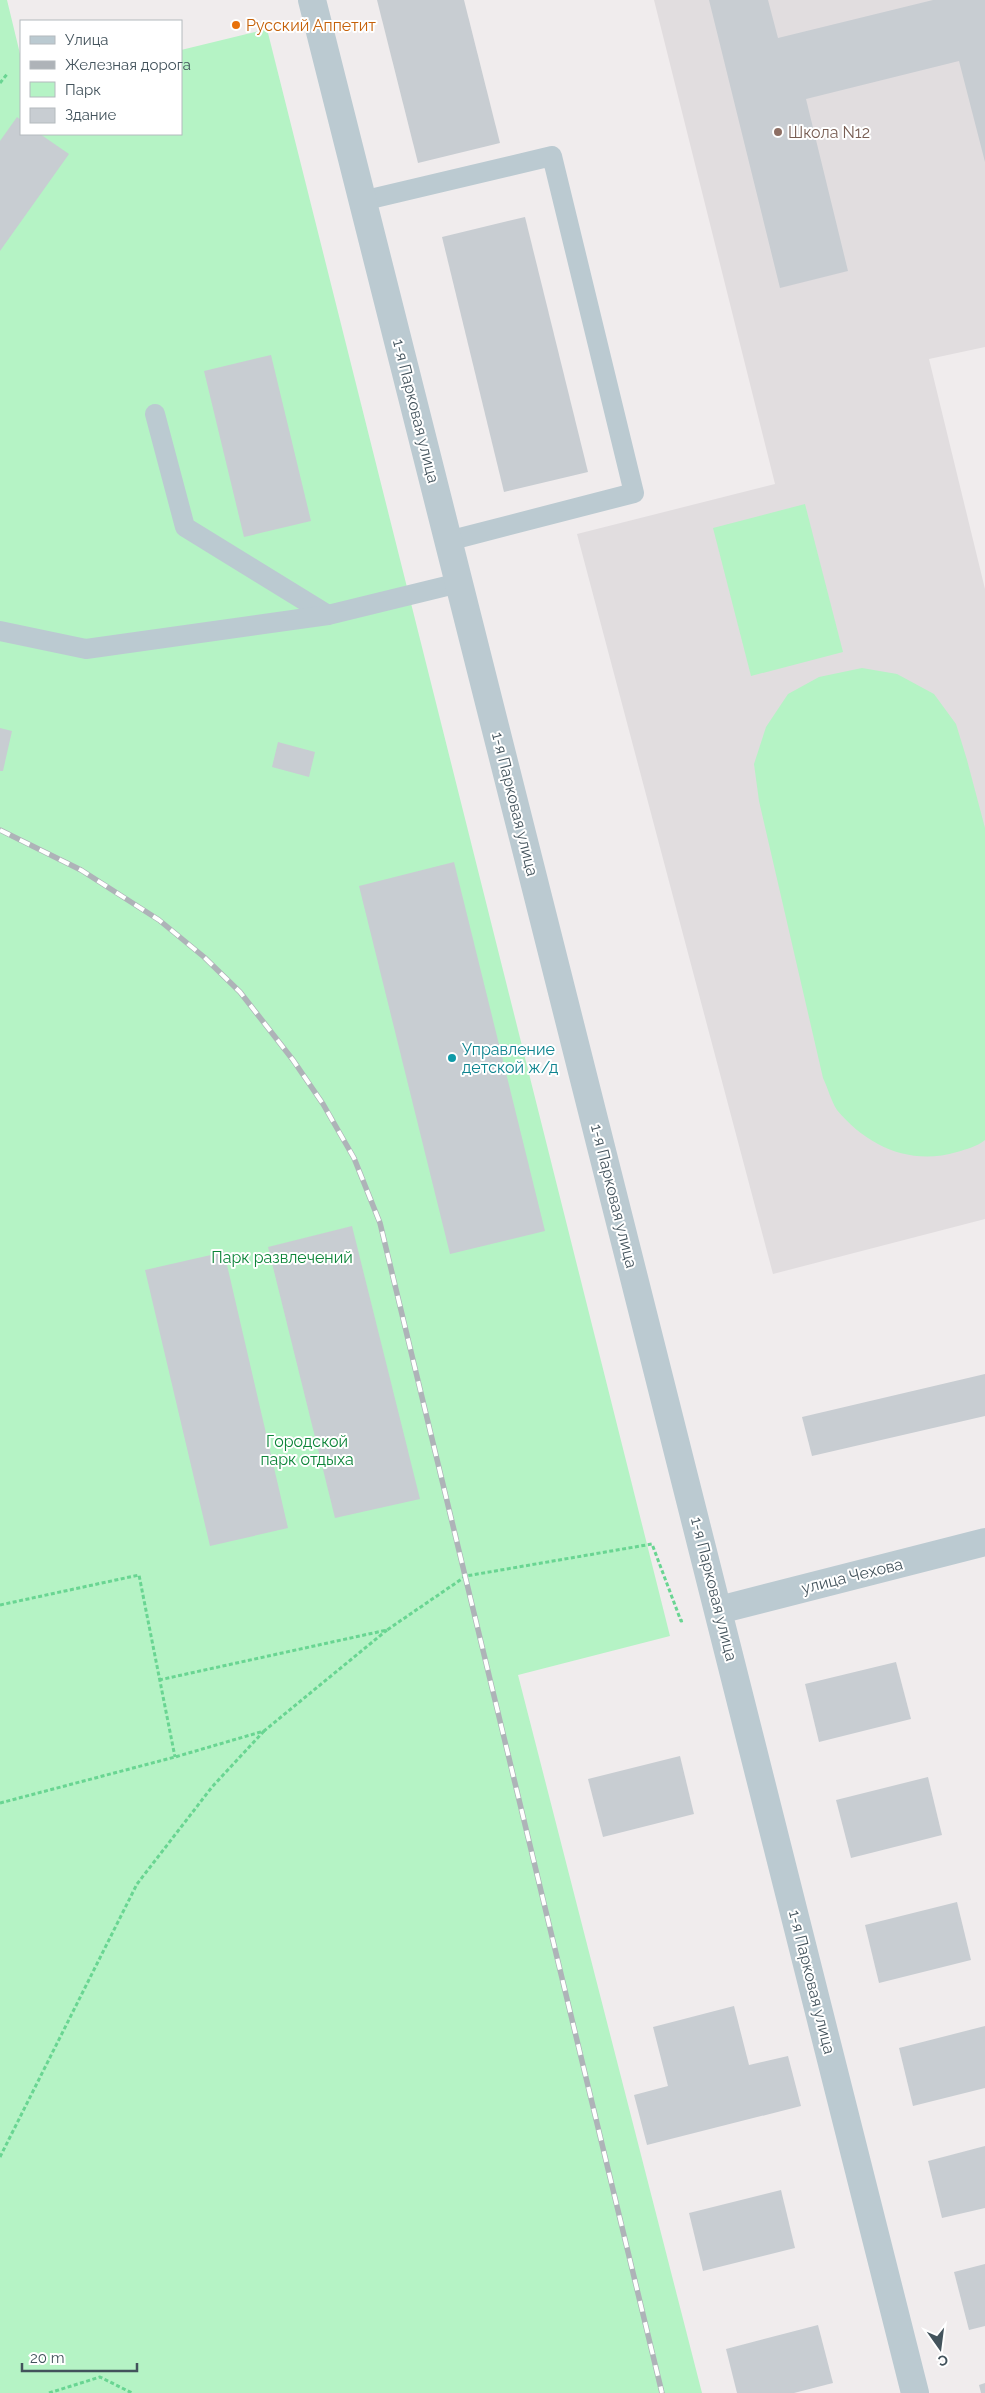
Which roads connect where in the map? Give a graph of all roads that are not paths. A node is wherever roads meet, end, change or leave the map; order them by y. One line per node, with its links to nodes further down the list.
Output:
1 (312, 0): 2 (street, 1-я Парковая улица)
2 (362, 201): 4 (street, 1-я Парковая улица); 4 (lane)
3 (155, 414): 6 (lane)
4 (448, 541): 5 (street, 1-я Парковая улица)
5 (459, 583): 6 (lane); 9 (street, 1-я Парковая улица)
6 (328, 616): 7 (lane)
7 (0, 630)
8 (985, 1542): 9 (street, улица Чехова)
9 (719, 1610): 10 (street, 1-я Парковая улица)
10 (915, 2393)

